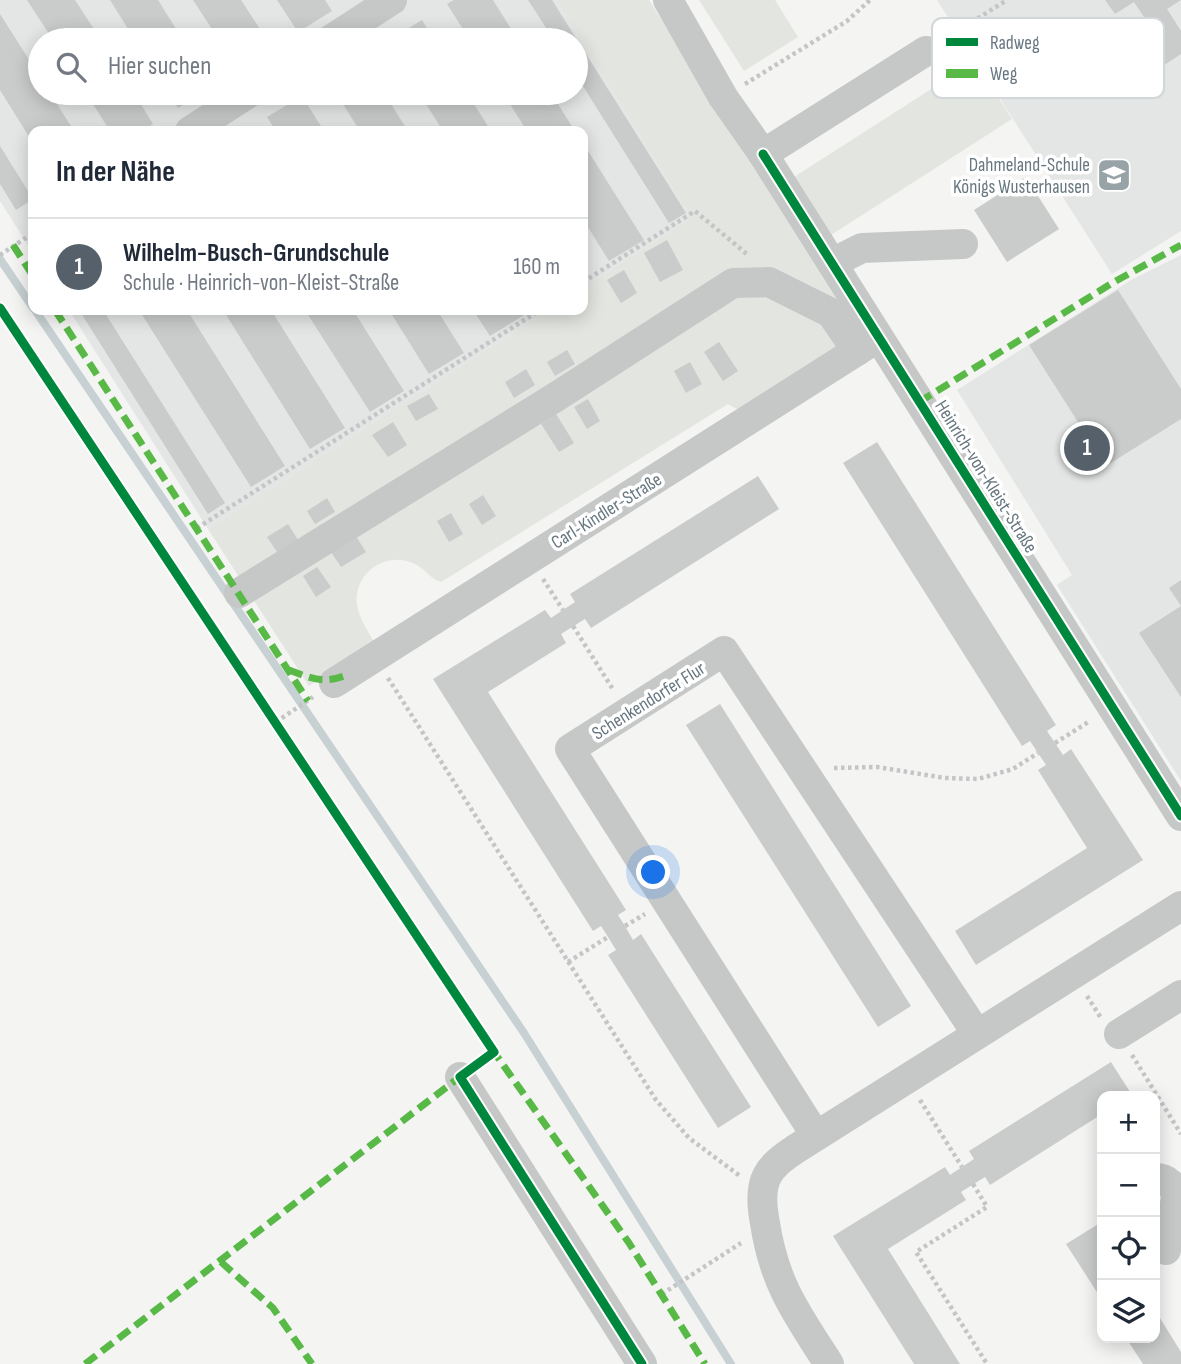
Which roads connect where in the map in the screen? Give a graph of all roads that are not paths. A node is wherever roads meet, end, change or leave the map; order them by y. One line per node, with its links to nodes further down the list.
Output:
1 (392, 0): 3 (street)
2 (667, 0): 7 (street, Heinrich-von-Kleist-Straße)
3 (349, 28)
4 (926, 51): 7 (street)
5 (230, 105): 6 (street)
6 (198, 126)
7 (763, 153): 9 (street, Heinrich-von-Kleist-Straße)
8 (963, 244): 9 (street)
9 (832, 263): 10 (street, Heinrich-von-Kleist-Straße)
10 (867, 344): 11 (street); 12 (street, Carl-Kindler-Straße); 13 (street, Heinrich-von-Kleist-Straße)
11 (239, 593)
12 (334, 683)
13 (1181, 816)
14 (1181, 906): 16 (street)
15 (1181, 995): 17 (street)
16 (977, 1034): 19 (street); 19 (street, Schenkendorfer Flur)
17 (1119, 1034)
18 (460, 1077): 22 (street)
19 (816, 1136): 23 (street)
20 (1160, 1179): 21 (street)
21 (1167, 1252)
22 (642, 1364)
23 (829, 1364)

